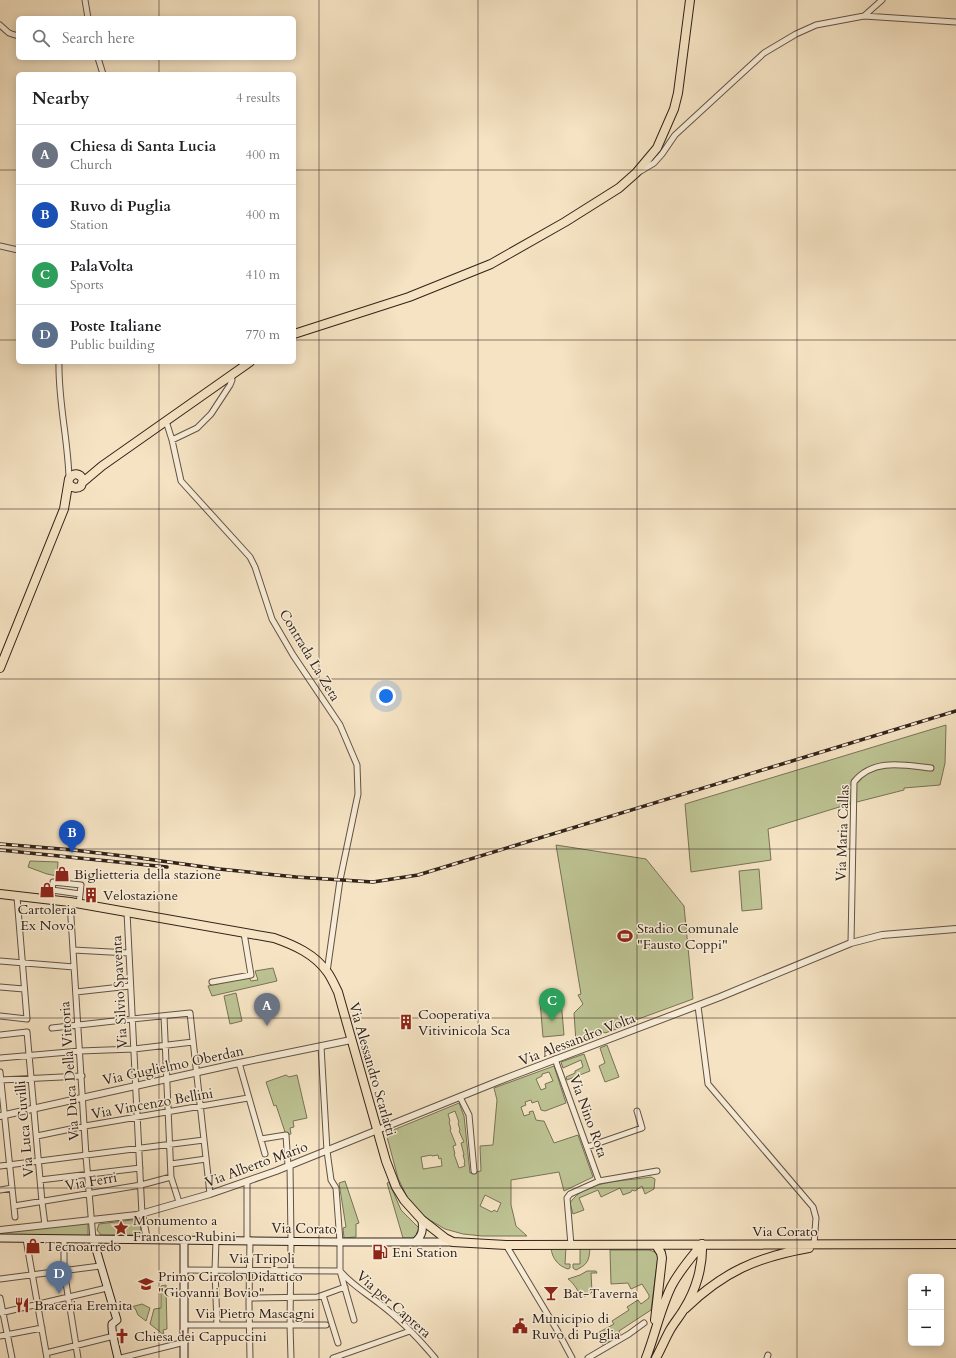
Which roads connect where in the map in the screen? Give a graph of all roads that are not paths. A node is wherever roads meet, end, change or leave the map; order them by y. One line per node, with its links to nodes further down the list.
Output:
1 (85, 0): 4 (street)
2 (690, 0): 11 (main road)
3 (882, 0): 5 (street)
4 (88, 16)
5 (864, 16): 6 (street); 12 (street)
6 (956, 22)
7 (0, 25): 8 (street)
8 (16, 35)
9 (99, 60): 10 (street)
10 (102, 72)
11 (667, 127): 12 (street); 13 (main road)
12 (675, 135): 13 (street)
13 (636, 173): 16 (main road)
14 (0, 246): 15 (street)
15 (16, 250)
16 (296, 333)
17 (59, 364): 22 (street)
18 (247, 364): 19 (main road)
19 (231, 375): 20 (main road); 21 (street)
20 (166, 421): 21 (street, Contrada La Zeta); 23 (main road)
21 (172, 440): 44 (street, Contrada La Zeta)
22 (69, 460): 23 (street); 24 (street)
23 (80, 480): 24 (main road); 24 (main road); 25 (main road)
24 (69, 481): 25 (main road)
25 (64, 509): 26 (main road)
26 (0, 668)
27 (931, 768): 38 (street, Via Maria Callas)
28 (52, 890): 30 (street); 30 (street); 32 (street)
29 (0, 894): 31 (main road, Via Alessandro Scarlatti)
30 (80, 894): 34 (street)
31 (17, 897): 32 (main road, Via Alessandro Scarlatti); 42 (street)
32 (51, 900): 33 (main road, Via Alessandro Scarlatti)
33 (70, 902): 34 (main road, Via Alessandro Scarlatti); 39 (street, Via Duca Della Vittoria)
34 (78, 904): 35 (main road, Via Alessandro Scarlatti)
35 (127, 912): 37 (main road, Via Alessandro Scarlatti); 40 (street, Via Silvio Spaventa)
36 (956, 929): 38 (street, Via Alessandro Volta)
37 (244, 933): 44 (main road, Via Alessandro Scarlatti); 45 (street)
38 (851, 943): 50 (street, Via Alessandro Volta)
39 (73, 950): 40 (street); 43 (street, Via Duca Della Vittoria)
40 (129, 953): 46 (street, Via Silvio Spaventa)
41 (0, 961): 42 (street)
42 (22, 963): 43 (street); 48 (street)
43 (74, 968): 49 (street, Via Duca Della Vittoria)
44 (327, 972): 57 (main road, Via Alessandro Scarlatti)
45 (212, 982)
46 (130, 986): 49 (street); 53 (street, Via Silvio Spaventa)
47 (0, 987): 48 (street)
48 (24, 989): 51 (street)
49 (76, 992): 54 (street, Via Duca Della Vittoria)
50 (698, 1006): 65 (street, Via Alessandro Volta); 135 (street)
51 (0, 1016)
52 (164, 1016): 53 (street); 58 (street); 59 (street)
53 (132, 1018): 54 (street); 61 (street, Via Silvio Spaventa)
54 (78, 1026): 55 (street); 62 (street, Via Duca Della Vittoria)
55 (52, 1028)
56 (0, 1035): 63 (street, Via Luca Cuvilli)
57 (351, 1040): 60 (street, Via Guglielmo Oberdan); 84 (main road, Via Alessandro Scarlatti)
58 (193, 1042): 59 (street); 68 (street)
59 (165, 1045): 61 (street); 71 (street)
60 (321, 1046): 66 (street, Via Guglielmo Oberdan); 91 (street, Via per Caprera)
61 (134, 1049): 62 (street); 73 (street, Via Silvio Spaventa)
62 (80, 1051): 63 (street); 69 (street, Via Duca Della Vittoria)
63 (29, 1056): 64 (street); 70 (street, Via Luca Cuvilli)
64 (0, 1058)
65 (555, 1059): 74 (street, Via Alessandro Volta); 89 (street, Via Nino Rota)
66 (239, 1063): 68 (street, Via Guglielmo Oberdan); 76 (street)
67 (0, 1072): 72 (street)
68 (197, 1072): 71 (street, Via Guglielmo Oberdan); 77 (street)
69 (82, 1076): 70 (street); 75 (street, Via Duca Della Vittoria)
70 (31, 1079): 72 (street); 78 (street, Via Luca Cuvilli)
71 (167, 1079): 73 (street, Via Guglielmo Oberdan); 80 (street)
72 (0, 1080): 81 (street)
73 (136, 1086): 75 (street, Via Guglielmo Oberdan); 82 (street, Via Silvio Spaventa)
74 (460, 1096): 84 (street, Via Alessandro Volta); 101 (street)
75 (83, 1097): 78 (street, Via Guglielmo Oberdan); 83 (street, Via Duca Della Vittoria)
76 (248, 1098): 77 (street, Via Vincenzo Bellini); 87 (street)
77 (200, 1107): 80 (street, Via Vincenzo Bellini); 86 (street)
78 (35, 1108): 81 (street, Via Guglielmo Oberdan); 85 (street, Via Luca Cuvilli)
79 (637, 1111): 89 (street)
80 (169, 1112): 82 (street, Via Vincenzo Bellini); 88 (street)
81 (2, 1115): 97 (street)
82 (137, 1117): 83 (street, Via Vincenzo Bellini); 90 (street, Via Silvio Spaventa)
83 (85, 1126): 85 (street, Via Vincenzo Bellini); 93 (street, Via Duca Della Vittoria)
84 (377, 1131): 91 (street, Via Alberto Mario); 119 (main road, Via Alessandro Scarlatti)
85 (37, 1136): 95 (street, Via Luca Cuvilli)
86 (204, 1140): 88 (street); 94 (street)
87 (261, 1140): 92 (street); 99 (street)
88 (170, 1145): 90 (street); 96 (street)
89 (587, 1147): 107 (street, Via Nino Rota)
90 (139, 1149): 93 (street); 100 (street, Via Silvio Spaventa)
91 (327, 1151): 99 (street, Via Alberto Mario); 131 (street, Via per Caprera)
92 (265, 1154)
93 (86, 1156): 95 (street); 103 (street, Via Duca Della Vittoria)
94 (206, 1159): 96 (street); 112 (street)
95 (39, 1162): 97 (street); 105 (street, Via Luca Cuvilli)
96 (171, 1164): 104 (street)
97 (10, 1165): 98 (street); 109 (street)
98 (0, 1166)
99 (289, 1166): 106 (street, Via Alberto Mario); 130 (street)
100 (140, 1168): 103 (street); 108 (street, Via Silvio Spaventa)
101 (474, 1171)
102 (657, 1171): 107 (street)
103 (88, 1174): 105 (street); 111 (street, Via Duca Della Vittoria)
104 (171, 1177): 108 (street, Via Ferri); 114 (street)
105 (40, 1180): 113 (street, Via Luca Cuvilli)
106 (247, 1181): 112 (street, Via Alberto Mario); 129 (street)
107 (599, 1181): 139 (street)
108 (141, 1185): 111 (street, Via Ferri); 116 (street, Via Silvio Spaventa)
109 (12, 1188): 110 (street); 115 (street)
110 (0, 1190)
111 (90, 1194): 113 (street, Via Ferri); 118 (street, Via Duca Della Vittoria)
112 (210, 1194): 114 (street, Via Alberto Mario)
113 (42, 1202): 115 (street, Via Ferri); 120 (street, Via Luca Cuvilli)
114 (179, 1202): 116 (street, Via Alberto Mario)
115 (14, 1206): 117 (street)
116 (142, 1214): 118 (street, Via Alberto Mario); 127 (street)
117 (15, 1217)
118 (92, 1220): 120 (street, Via Alberto Mario); 124 (street, Via Duca Della Vittoria)
119 (422, 1220): 132 (main road); 133 (main road, Via Alessandro Scarlatti)
120 (45, 1225): 121 (street, Via Alberto Mario)
121 (0, 1230)
122 (0, 1238): 123 (main road, Via Corato)
123 (26, 1239): 126 (main road, Via Corato); 148 (street)
124 (93, 1239): 126 (main road, Via Corato); 127 (main road, Via Corato); 141 (main road)
125 (184, 1239): 127 (main road, Via Corato); 128 (main road, Via Corato); 143 (main road)
126 (64, 1240): 142 (street)
127 (151, 1240)
128 (216, 1240): 129 (main road, Via Corato); 144 (street)
129 (249, 1240): 130 (main road, Via Corato); 145 (street)
130 (291, 1241): 131 (main road, Via Corato); 146 (street)
131 (340, 1242): 132 (main road, Via Corato); 147 (street, Via per Caprera)
132 (415, 1242): 133 (main road, Via Corato)
133 (453, 1242): 138 (main road, Via Alessandro Scarlatti)
134 (702, 1244): 135 (main road, Via Corato); 140 (main road, Via Alessandro Scarlatti); 158 (main road); 172 (main road)
135 (814, 1244): 136 (main road, Via Corato)
136 (828, 1244): 137 (main road, Via Corato); 158 (main road)
137 (956, 1244)
138 (506, 1245): 139 (main road, Via Alessandro Scarlatti); 185 (street)
139 (571, 1245): 140 (main road, Via Alessandro Scarlatti)
140 (656, 1245): 172 (main road)
141 (100, 1266): 142 (street); 151 (main road)
142 (64, 1270): 148 (street); 153 (street)
143 (184, 1270): 144 (street, Via Tripoli); 162 (main road)
144 (215, 1270): 145 (street, Via Tripoli); 163 (street)
145 (250, 1270): 146 (street, Via Tripoli); 155 (street)
146 (290, 1270): 147 (street, Via Tripoli); 156 (street)
147 (340, 1271): 150 (street); 168 (street, Via per Caprera)
148 (32, 1274): 149 (street); 157 (street)
149 (0, 1279)
150 (345, 1287): 152 (street); 160 (street)
151 (107, 1288): 153 (street); 171 (main road)
152 (323, 1295): 156 (street); 174 (street)
153 (68, 1297): 157 (street); 175 (street)
154 (0, 1298): 159 (street)
155 (249, 1298): 156 (street); 165 (street)
156 (290, 1298): 164 (street)
157 (38, 1304): 159 (street); 167 (street)
158 (685, 1309): 188 (main road)
159 (2, 1313): 169 (street)
160 (354, 1320)
161 (644, 1323): 186 (street)
162 (185, 1325): 163 (street, Via Pietro Mascagni); 173 (main road)
163 (217, 1325): 165 (street, Via Pietro Mascagni)
164 (290, 1325): 165 (street, Via Pietro Mascagni); 166 (street, Via Pietro Mascagni); 182 (street)
165 (249, 1326): 181 (street)
166 (326, 1326)
167 (42, 1328): 169 (street); 176 (street)
168 (410, 1331): 183 (street); 184 (street, Via per Caprera)
169 (8, 1335): 170 (street); 177 (street)
170 (0, 1336)
171 (114, 1336): 175 (street); 179 (main road)
172 (653, 1336): 187 (main road)
173 (185, 1342): 179 (street); 180 (main road)
174 (338, 1343)
175 (76, 1346): 176 (street); 178 (street)
176 (46, 1355)
177 (12, 1358)
178 (78, 1358)
179 (119, 1358)
180 (184, 1358)
181 (250, 1358)
182 (291, 1358)
183 (333, 1358)
184 (435, 1358)
185 (572, 1358)
186 (588, 1358)
187 (646, 1358)
188 (656, 1358)

